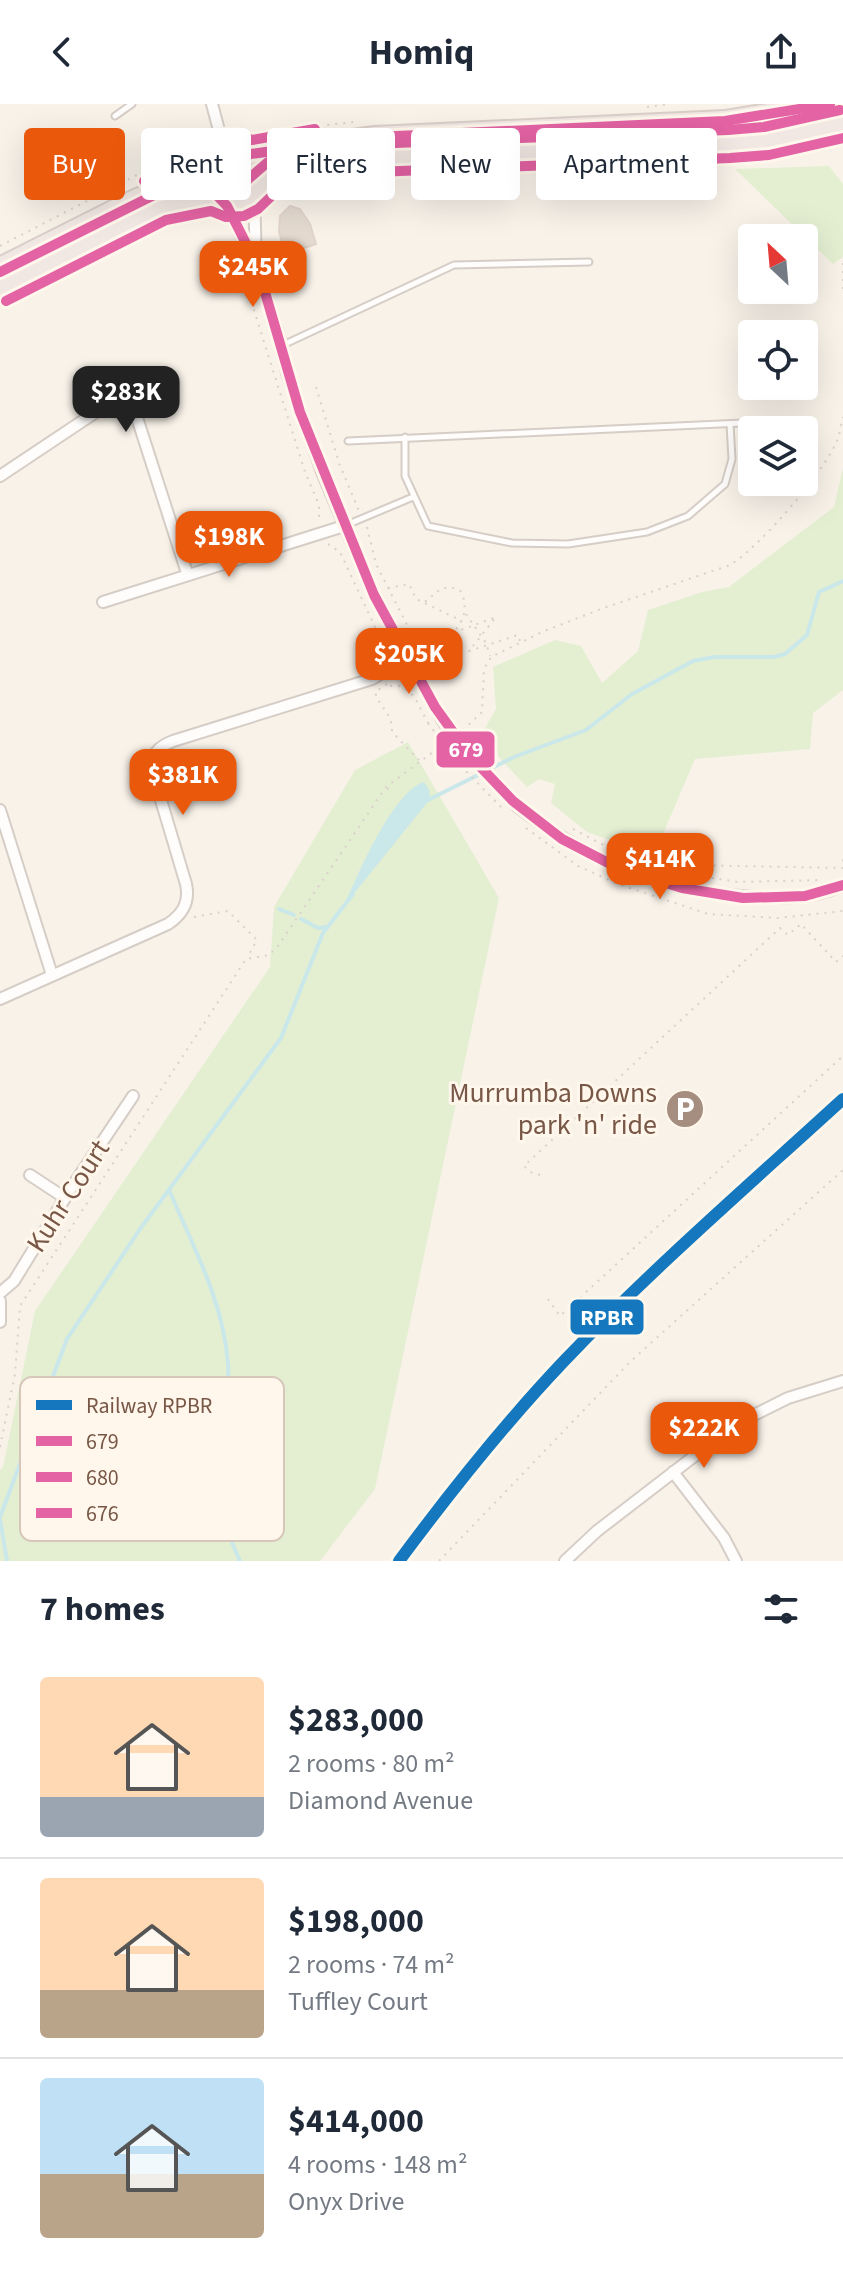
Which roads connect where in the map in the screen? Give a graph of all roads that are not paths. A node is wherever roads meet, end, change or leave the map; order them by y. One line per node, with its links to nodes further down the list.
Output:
1 (132, 104): 4 (lane)
2 (212, 104): 6 (street)
3 (830, 104): 7 (highway)
4 (115, 116)
5 (843, 124): 8 (highway)
6 (218, 128)
7 (251, 154): 8 (highway)
8 (257, 189): 9 (highway); 13 (street)
9 (251, 193)
10 (141, 198): 15 (highway)
11 (220, 200): 12 (highway); 13 (street); 16 (highway)
12 (242, 200)
13 (256, 262): 17 (street)
14 (589, 262): 17 (lane)
15 (0, 268)
16 (0, 288)
17 (282, 346): 24 (street)
18 (730, 424): 19 (lane); 20 (lane); 23 (lane)
19 (738, 424)
20 (405, 437): 21 (lane); 23 (lane)
21 (348, 441)
22 (0, 476): 25 (street)
23 (413, 497): 24 (lane)
24 (344, 526): 25 (street); 27 (street)
25 (187, 573): 26 (street)
26 (103, 602)
27 (407, 657): 30 (street, bridge); 32 (street)
28 (0, 810): 32 (street)
29 (838, 882): 30 (street)
30 (829, 893): 31 (street)
31 (843, 898)
32 (52, 975): 33 (street)
33 (0, 999)
34 (133, 1096): 36 (street, Kuhr Court)
35 (30, 1175): 36 (street)
36 (65, 1198): 37 (street, Kuhr Court)
37 (0, 1293)
38 (0, 1301): 39 (street)
39 (0, 1322)
40 (843, 1381): 41 (street)
41 (673, 1472): 42 (street); 43 (street)
42 (565, 1561)
43 (736, 1561)

